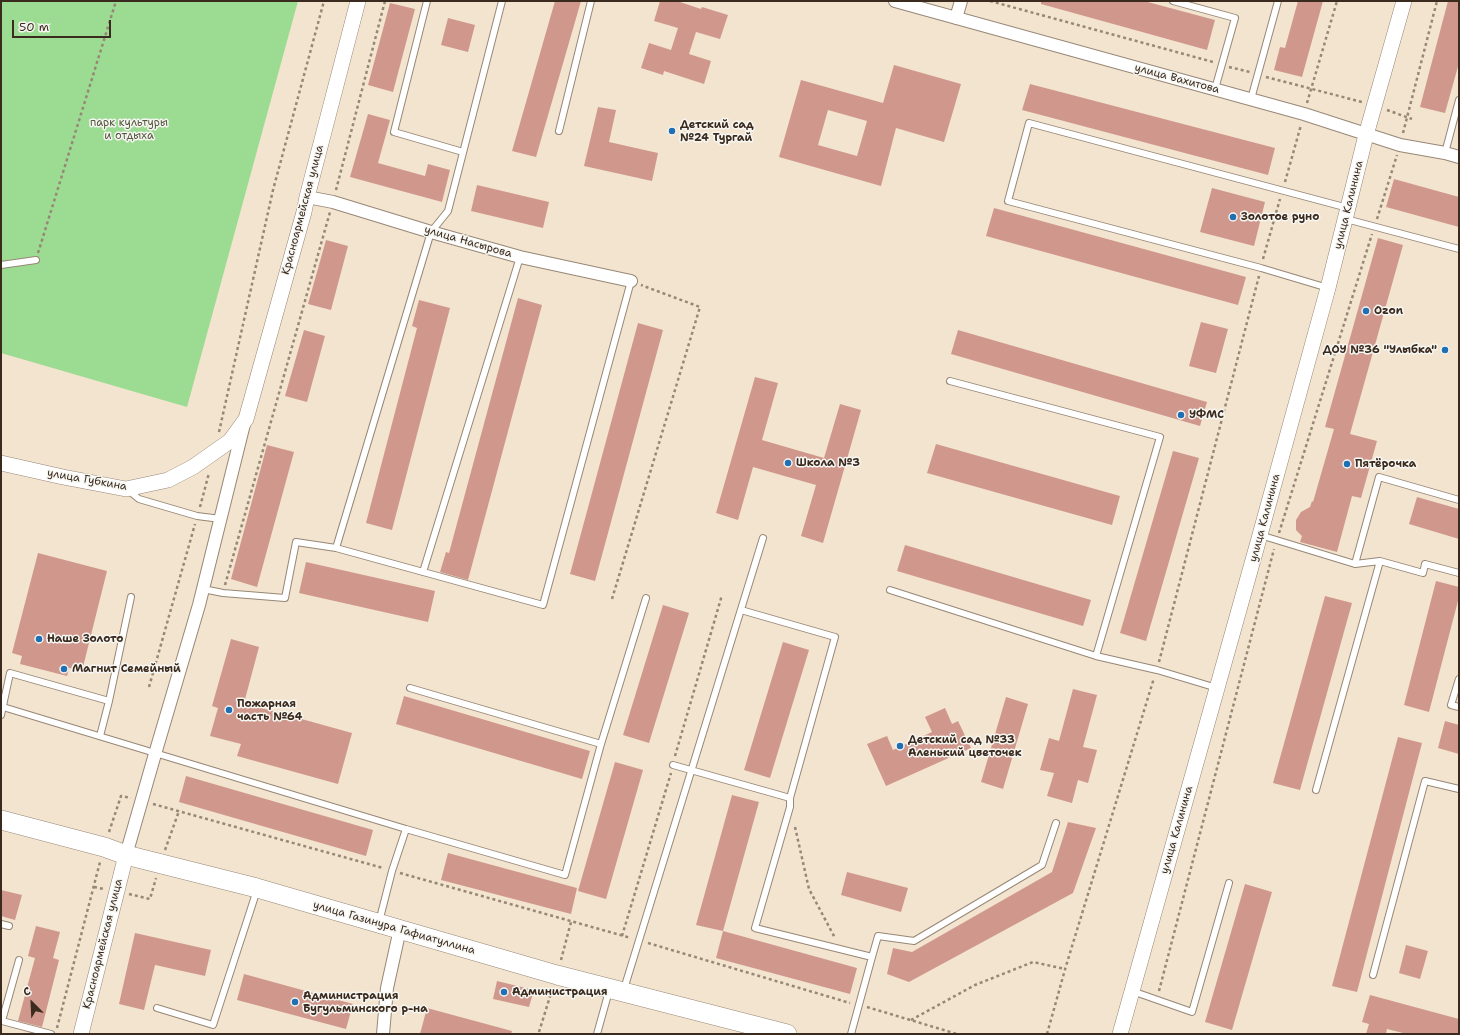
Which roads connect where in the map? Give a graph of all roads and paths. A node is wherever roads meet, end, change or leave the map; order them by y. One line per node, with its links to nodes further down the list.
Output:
1 (116, 1): 41 (path)
2 (324, 1): 48 (path)
3 (358, 1): 34 (street, Красноармейская улица)
4 (385, 1): 35 (path)
5 (427, 1): 30 (lane)
6 (502, 1): 30 (lane)
7 (591, 1): 27 (lane)
8 (895, 1): 16 (street, улица Вахитова)
9 (961, 1): 16 (street)
10 (990, 1): 17 (path)
11 (1173, 1): 17 (lane)
12 (1278, 1): 18 (lane)
13 (1337, 1): 20 (path)
14 (1404, 1): 23 (street, улица Калинина)
15 (1437, 1): 25 (path)
16 (956, 18): 19 (street, улица Вахитова)
17 (1222, 65): 18 (path); 19 (lane)
18 (1258, 74): 20 (path); 21 (lane)
19 (1215, 89): 21 (street, улица Вахитова)
20 (1311, 89): 23 (path); 24 (path)
21 (1251, 99): 24 (street, улица Вахитова)
22 (1459, 100): 31 (lane)
23 (1375, 105): 25 (path); 28 (street, улица Калинина)
24 (1304, 114): 28 (street, улица Вахитова); 33 (path)
25 (1407, 118): 26 (path); 29 (path)
26 (1412, 119)
27 (559, 131)
28 (1366, 134): 29 (street, улица Вахитова); 36 (street, улица Калинина)
29 (1400, 145): 31 (street, улица Вахитова); 37 (path)
30 (463, 152): 38 (lane)
31 (1445, 153): 32 (street, улица Вахитова)
32 (1459, 157)
33 (1283, 190): 36 (lane); 43 (path); 43 (lane)
34 (307, 197): 35 (street, улица Насырова); 47 (street, Красноармейская улица)
35 (333, 202): 38 (street, улица Насырова); 64 (path)
36 (1347, 213): 37 (lane); 45 (street, улица Калинина)
37 (1374, 226): 39 (lane); 56 (path)
38 (431, 232): 40 (street, улица Насырова); 57 (lane)
39 (1459, 249)
40 (520, 257): 44 (street, улица Насырова); 60 (lane)
41 (36, 260): 42 (lane)
42 (1, 265)
43 (1261, 268): 45 (lane); 71 (path)
44 (631, 281): 60 (lane); 68 (path)
45 (1328, 288): 54 (street, улица Калинина)
46 (950, 381): 70 (lane)
47 (246, 419): 48 (street, улица Губкина); 53 (street)
48 (214, 453): 50 (street, улица Губкина); 52 (path)
49 (1, 463): 50 (street, улица Губкина)
50 (126, 489): 52 (lane)
51 (1459, 500): 59 (lane)
52 (197, 516): 53 (lane); 73 (path)
53 (221, 519): 62 (street)
54 (1260, 535): 56 (lane); 75 (street, улица Калинина)
55 (763, 538): 69 (lane)
56 (1276, 540): 59 (lane); 111 (path)
57 (336, 548): 60 (lane); 64 (lane)
58 (1380, 561): 59 (lane); 61 (lane); 85 (lane)
59 (1355, 564)
60 (422, 572)
61 (1459, 573)
62 (203, 590): 64 (lane); 82 (street)
63 (890, 590): 70 (lane)
64 (222, 593)
65 (722, 596): 83 (path)
66 (131, 597): 76 (lane)
67 (646, 598): 81 (lane)
68 (612, 599)
69 (741, 610): 84 (lane); 87 (lane)
70 (1096, 656): 71 (lane)
71 (1157, 670): 75 (lane); 107 (path)
72 (1459, 678): 78 (lane)
73 (149, 687)
74 (410, 688): 81 (lane)
75 (1217, 688): 110 (street, улица Калинина)
76 (109, 701): 77 (lane); 80 (lane)
77 (3, 707): 79 (lane); 80 (lane)
78 (1459, 707)
79 (1, 715)
80 (100, 736): 82 (lane)
81 (601, 744): 92 (lane)
82 (154, 754): 88 (street); 92 (lane)
83 (673, 765): 84 (lane); 102 (path)
84 (692, 770): 87 (lane); 103 (lane)
85 (1316, 790)
86 (1459, 790): 108 (lane)
87 (790, 798): 89 (lane)
88 (142, 800): 93 (path); 94 (street); 95 (path)
89 (790, 806): 104 (path); 104 (lane)
90 (1, 820): 93 (main road, улица Газинура Гафиатуллина)
91 (1056, 823): 105 (lane)
92 (406, 829): 95 (lane)
93 (104, 847): 94 (main road, улица Газинура Гафиатуллина); 116 (path)
94 (126, 855): 97 (main road, улица Газинура Гафиатуллина); 117 (street, Красноармейская улица)
95 (392, 871): 98 (lane); 102 (path)
96 (1229, 883): 111 (lane)
97 (257, 888): 98 (main road, улица Газинура Гафиатуллина); 113 (lane)
98 (379, 923): 101 (main road, улица Газинура Гафиатуллина)
99 (1, 924): 100 (lane)
100 (9, 926)
101 (400, 929): 109 (main road, улица Газинура Гафиатуллина); 118 (street)
102 (622, 936): 103 (path)
103 (639, 941): 109 (lane); 112 (path)
104 (841, 949): 105 (lane)
105 (872, 957): 112 (lane)
106 (19, 960): 115 (lane)
107 (1065, 969): 114 (path); 123 (path)
108 (1374, 976)
109 (616, 991): 119 (lane); 120 (main road, улица Газинура Гафиатуллина)
110 (1132, 991): 111 (lane); 124 (street, улица Калинина)
111 (1157, 1000)
112 (858, 1005): 114 (path); 121 (lane)
113 (158, 1008)
114 (910, 1020): 122 (path)
115 (52, 1034)
116 (56, 1034)
117 (81, 1034)
118 (383, 1034)
119 (597, 1034)
120 (786, 1034)
121 (851, 1034)
122 (957, 1034)
123 (1047, 1034)
124 (1120, 1034)

